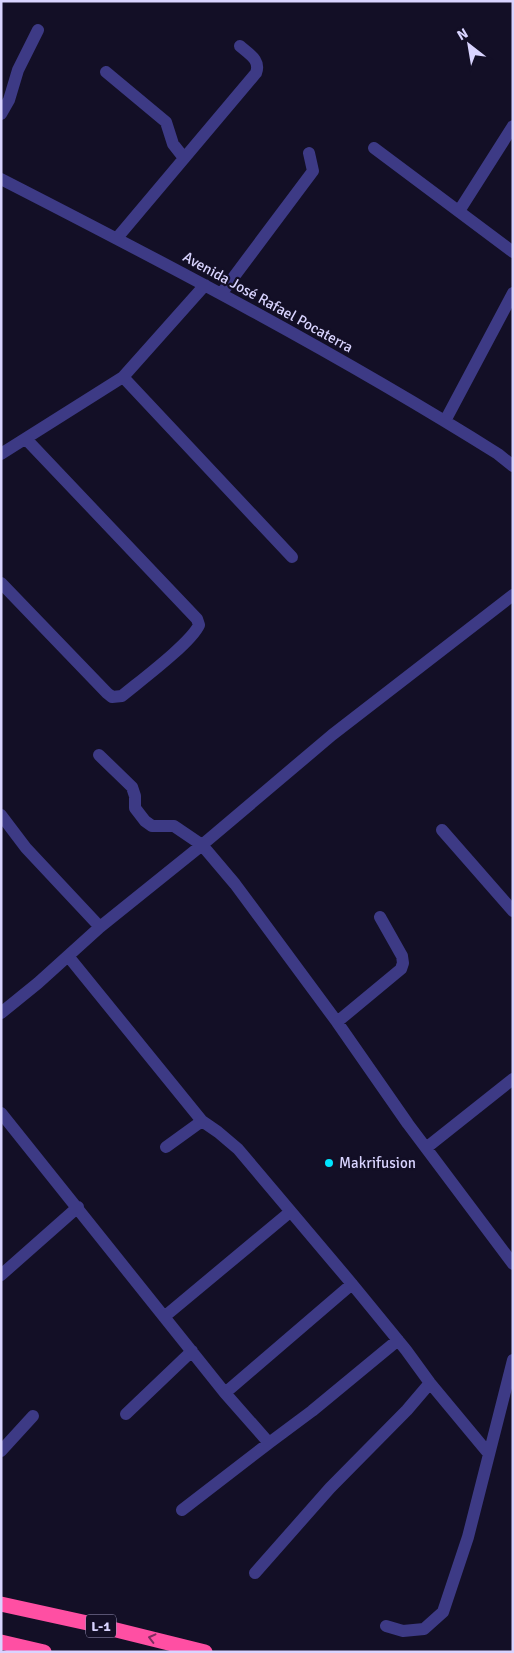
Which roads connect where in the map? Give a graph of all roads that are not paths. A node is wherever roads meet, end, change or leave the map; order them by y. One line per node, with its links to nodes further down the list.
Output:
1 (38, 30): 4 (street)
2 (240, 46): 8 (street)
3 (106, 72): 8 (street)
4 (1, 114)
5 (513, 126): 10 (street)
6 (374, 148): 10 (street)
7 (309, 152): 14 (street)
8 (184, 158): 11 (street)
9 (1, 179): 11 (street, Avenida José Rafael Pocaterra)
10 (459, 211): 12 (street)
11 (117, 238): 13 (street, Avenida José Rafael Pocaterra)
12 (513, 252)
13 (205, 285): 14 (street, Avenida José Rafael Pocaterra); 16 (street)
14 (221, 294): 17 (street, Avenida José Rafael Pocaterra)
15 (513, 294): 17 (street)
16 (123, 377): 18 (street); 21 (street)
17 (445, 421): 20 (street, Avenida José Rafael Pocaterra)
18 (26, 439): 19 (street); 22 (street)
19 (1, 454)
20 (513, 466)
21 (292, 557)
22 (1, 583)
23 (513, 595): 27 (street)
24 (99, 755): 27 (street)
25 (1, 816): 30 (street)
26 (442, 830): 28 (street)
27 (202, 845): 30 (street); 33 (street)
28 (513, 911)
29 (380, 916): 33 (street)
30 (100, 927): 31 (street)
31 (68, 956): 32 (street); 36 (street)
32 (1, 1014)
33 (337, 1022): 38 (street)
34 (513, 1080): 38 (street)
35 (1, 1113): 39 (street)
36 (202, 1121): 37 (street); 40 (street)
37 (166, 1147)
38 (426, 1148): 41 (street)
39 (78, 1207): 42 (street); 44 (street)
40 (290, 1212): 43 (street); 44 (street)
41 (513, 1264)
42 (1, 1275)
43 (352, 1284): 45 (street); 49 (street)
44 (164, 1317): 46 (street)
45 (398, 1340): 48 (street); 52 (street)
46 (192, 1351): 49 (street); 50 (street)
47 (513, 1360): 54 (street)
48 (430, 1384): 54 (street); 56 (street)
49 (226, 1393): 52 (street)
50 (126, 1414)
51 (33, 1416): 53 (street)
52 (268, 1443): 55 (street)
53 (1, 1451)
54 (489, 1454): 58 (street)
55 (182, 1510)
56 (254, 1573)
57 (1, 1604): 61 (highway, L-1, one-way to 57)
58 (386, 1626)
59 (1, 1642): 60 (highway)
60 (44, 1652)
61 (205, 1652)

